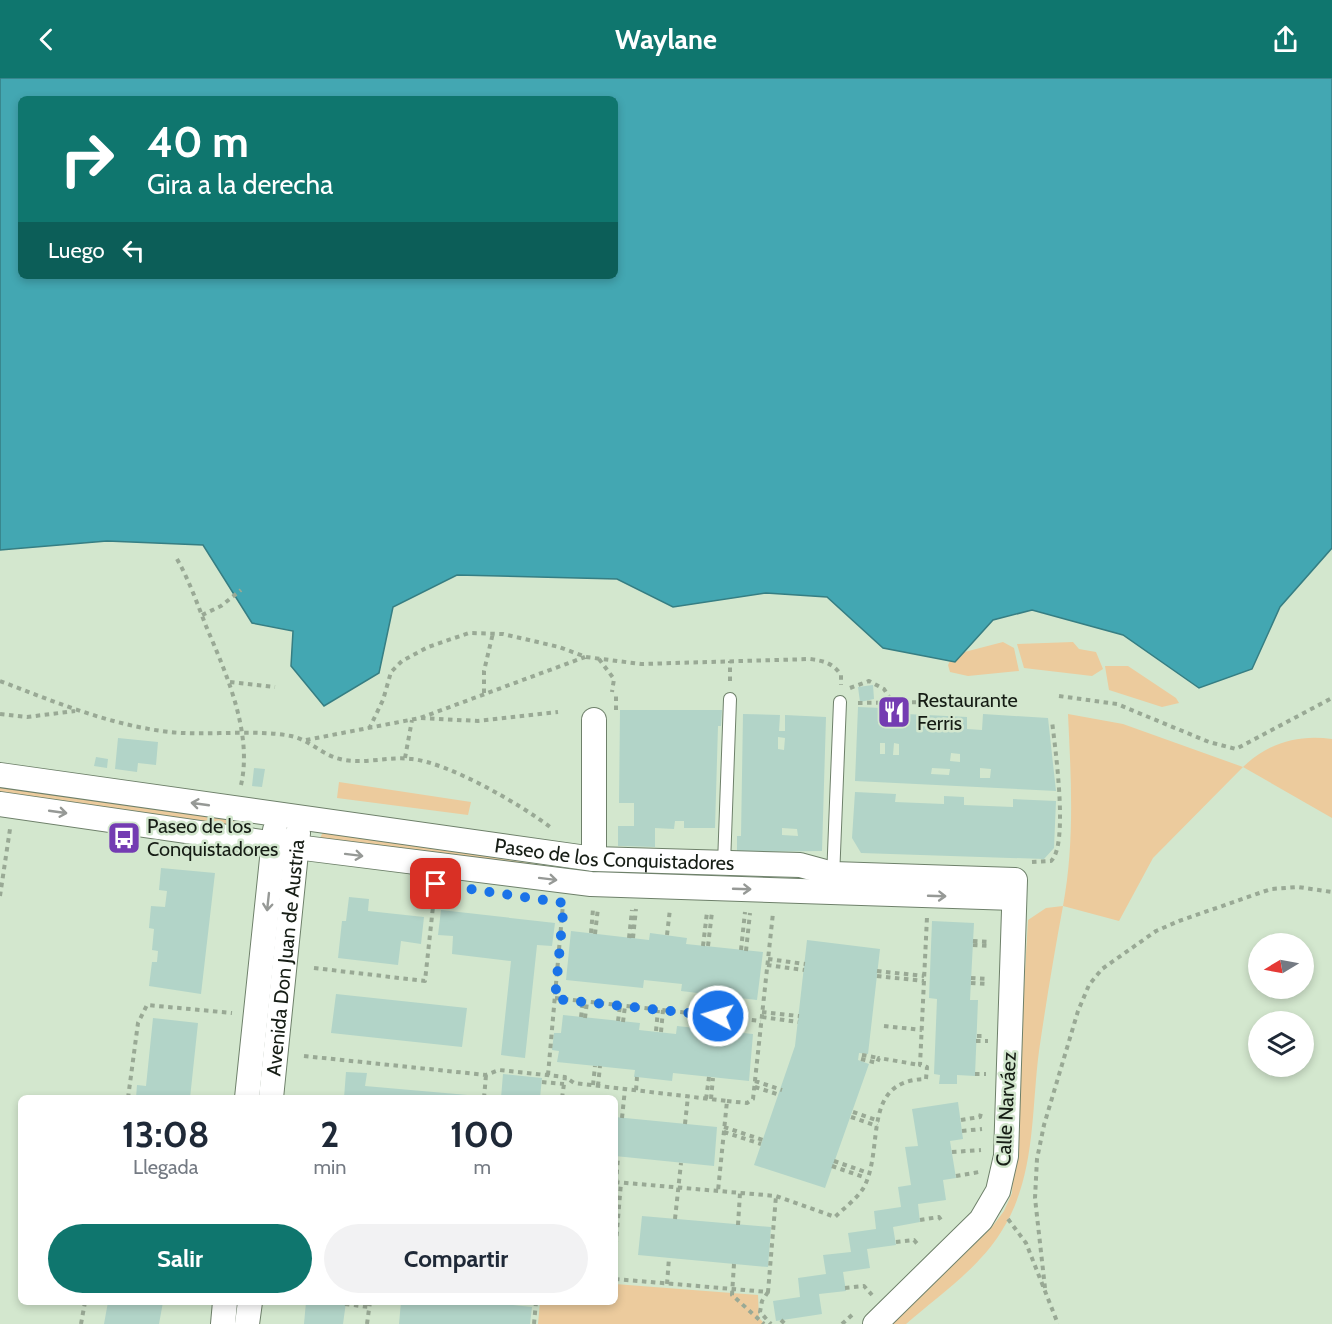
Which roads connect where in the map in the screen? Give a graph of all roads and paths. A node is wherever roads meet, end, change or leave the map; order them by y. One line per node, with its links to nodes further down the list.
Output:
1 (177, 559): 3 (path)
2 (241, 590): 3 (path)
3 (202, 615): 11 (path)
4 (493, 633): 5 (path); 14 (path); 29 (path)
5 (586, 657): 6 (path); 14 (path)
6 (599, 659): 7 (path); 26 (path)
7 (730, 661): 8 (path); 9 (path)
8 (730, 669)
9 (841, 675)
10 (0, 681): 21 (path)
11 (230, 682): 12 (path); 30 (path)
12 (275, 687)
13 (850, 692): 20 (path)
14 (484, 693): 25 (path)
15 (1059, 696): 16 (path)
16 (1332, 698)
17 (730, 699): 40 (lane)
18 (840, 702): 42 (lane)
19 (929, 702): 20 (path)
20 (893, 703): 24 (path)
21 (79, 710): 23 (path); 30 (path)
22 (558, 712): 25 (path)
23 (0, 714)
24 (854, 714)
25 (420, 718): 27 (path)
26 (605, 719): 39 (street)
27 (412, 720): 29 (path); 32 (path)
28 (1052, 722): 41 (path)
29 (369, 729): 31 (path)
30 (240, 735): 31 (path); 34 (path)
31 (305, 740): 32 (path)
32 (405, 758): 37 (path)
33 (0, 775): 36 (street, Paseo de los Conquistadores, one-way to 33)
34 (239, 790)
35 (7, 805): 38 (street, Paseo de los Conquistadores, one-way to 38); 45 (path)
36 (288, 817): 38 (street, Avenida Don Juan de Austria); 39 (street, Paseo de los Conquistadores)
37 (550, 827)
38 (285, 846): 42 (street, Paseo de los Conquistadores, one-way to 42); 88 (street, Avenida Don Juan de Austria, one-way to 88); 121 (street, Avenida Don Juan de Austria)
39 (594, 859): 40 (street, Paseo de los Conquistadores)
40 (724, 864): 42 (street, Paseo de los Conquistadores)
41 (1017, 880): 42 (street, Paseo de los Conquistadores); 152 (street, Calle Narváez)
42 (832, 883)
43 (436, 884): 75 (path)
44 (1332, 892): 166 (path)
45 (0, 896)
46 (552, 902): 47 (path)
47 (564, 903): 48 (path); 83 (path)
48 (574, 904)
49 (584, 904): 64 (path)
50 (659, 907): 51 (path)
51 (670, 907): 52 (path); 65 (path)
52 (679, 908)
53 (698, 908): 54 (path)
54 (710, 908): 55 (path); 69 (path)
55 (723, 909)
56 (734, 909): 57 (path)
57 (748, 910): 58 (path); 70 (path)
58 (773, 910): 59 (path); 72 (path)
59 (785, 911)
60 (915, 915): 61 (path)
61 (927, 915): 62 (path); 78 (path)
62 (937, 916)
63 (994, 932): 71 (path)
64 (593, 934)
65 (667, 936)
66 (631, 938): 66 (path)
67 (973, 943): 68 (path)
68 (985, 944)
69 (706, 946)
70 (743, 950)
71 (993, 957)
72 (768, 959): 73 (path); 74 (path)
73 (805, 964)
74 (767, 965): 76 (path); 89 (path)
75 (314, 968)
76 (804, 970)
77 (877, 974): 78 (path)
78 (924, 979): 96 (path)
79 (992, 979): 82 (path)
80 (971, 981): 81 (path)
81 (983, 981)
82 (993, 994)
83 (555, 999): 84 (path); 108 (path)
84 (585, 1002): 85 (path); 90 (path)
85 (622, 1006): 86 (path); 93 (path)
86 (661, 1010): 87 (path); 97 (path)
87 (699, 1014): 91 (path); 95 (path)
88 (256, 1015): 119 (path); 120 (street, Avenida Don Juan de Austria)
89 (762, 1017): 91 (path); 92 (path); 112 (path)
90 (583, 1018)
91 (737, 1018): 98 (path)
92 (798, 1019)
93 (621, 1021)
94 (884, 1026): 96 (path)
95 (697, 1028)
96 (922, 1030): 103 (path)
97 (658, 1032)
98 (735, 1032)
99 (976, 1038): 100 (path)
100 (990, 1039)
101 (304, 1056): 107 (path)
102 (861, 1057): 103 (path)
103 (920, 1065): 132 (path)
104 (598, 1066): 115 (path)
105 (975, 1074): 106 (path)
106 (987, 1074)
107 (486, 1075): 108 (path); 122 (path)
108 (548, 1075): 109 (path)
109 (565, 1077): 114 (path); 115 (path)
110 (637, 1077): 118 (path)
111 (711, 1078): 125 (path)
112 (755, 1081): 116 (path); 116 (path)
113 (542, 1082): 114 (path)
114 (564, 1084): 123 (path)
115 (596, 1086): 117 (path)
116 (755, 1087): 126 (path)
117 (625, 1089): 118 (path); 129 (path)
118 (636, 1090): 124 (path)
119 (128, 1095)
120 (247, 1095)
121 (271, 1095)
122 (484, 1095)
123 (562, 1095)
124 (688, 1096): 125 (path); 133 (path)
125 (709, 1099): 126 (path)
126 (727, 1101): 134 (path)
127 (982, 1103): 130 (path)
128 (852, 1115): 132 (path)
129 (622, 1118)
130 (961, 1120)
131 (987, 1121): 145 (path)
132 (878, 1123): 141 (path)
133 (685, 1124)
134 (724, 1129): 137 (path); 149 (path)
135 (977, 1129): 136 (path)
136 (962, 1131)
137 (762, 1142)
138 (976, 1149): 139 (path)
139 (952, 1152)
140 (681, 1163): 148 (path)
141 (868, 1173): 144 (path); 144 (path)
142 (974, 1173): 143 (path)
143 (956, 1176)
144 (867, 1178): 151 (path)
145 (978, 1180)
146 (618, 1182): 147 (path)
147 (621, 1183): 148 (path); 153 (path)
148 (678, 1187): 149 (path); 155 (path)
149 (718, 1191): 150 (path)
150 (740, 1193): 151 (path); 157 (path)
151 (776, 1196): 168 (path)
152 (990, 1207): 166 (path); 175 (street, Calle Narváez)
153 (618, 1218)
154 (953, 1218): 156 (path)
155 (675, 1219)
156 (920, 1220)
157 (738, 1225)
158 (929, 1241): 159 (path)
159 (896, 1242)
160 (669, 1258): 163 (path)
161 (734, 1264): 167 (path)
162 (618, 1279): 163 (path)
163 (667, 1284): 167 (path)
164 (881, 1287): 169 (path)
165 (845, 1288): 169 (path)
166 (1045, 1288): 184 (path)
167 (732, 1289): 168 (path); 181 (path)
168 (768, 1292): 182 (path)
169 (873, 1295): 175 (path)
170 (84, 1305): 176 (path)
171 (225, 1305): 177 (street)
172 (250, 1305): 178 (street)
173 (369, 1305): 179 (path)
174 (536, 1305): 180 (path)
175 (866, 1312): 183 (path)
176 (81, 1324)
177 (223, 1324)
178 (247, 1324)
179 (367, 1324)
180 (534, 1324)
181 (764, 1324)
182 (771, 1324)
183 (842, 1324)
184 (1058, 1324)

